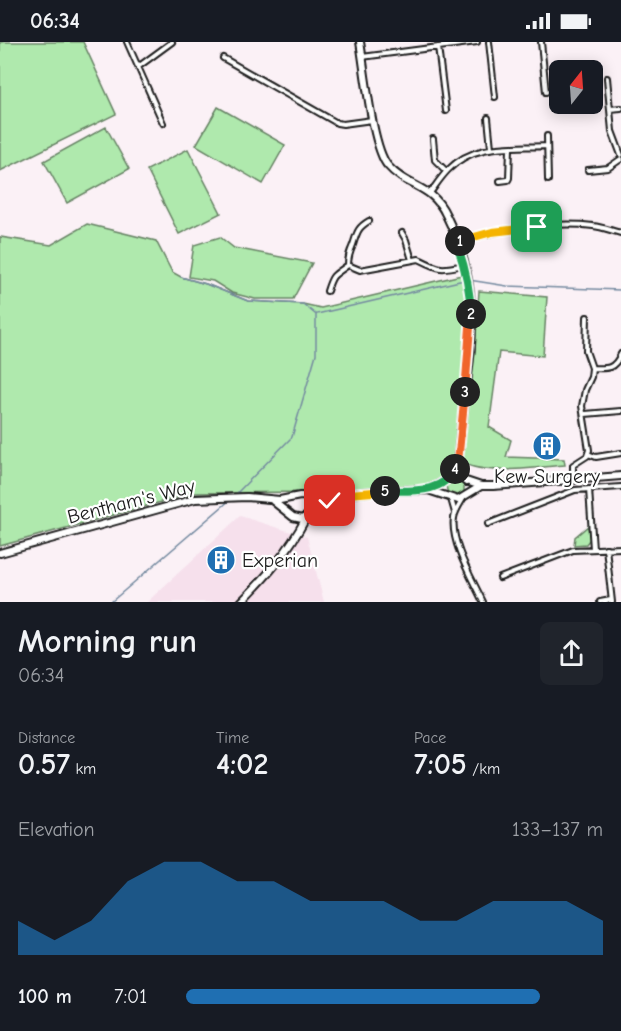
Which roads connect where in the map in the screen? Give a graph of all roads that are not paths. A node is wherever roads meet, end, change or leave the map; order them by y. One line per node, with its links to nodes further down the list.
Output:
1 (127, 42): 10 (street)
2 (172, 42): 10 (street)
3 (360, 42): 8 (street)
4 (477, 42): 7 (street)
5 (489, 42): 13 (street)
6 (541, 42): 12 (street)
7 (438, 47): 8 (street); 16 (street)
8 (362, 57): 18 (street)
9 (223, 58): 18 (street)
10 (138, 67): 19 (street)
11 (607, 78): 15 (street)
12 (546, 92)
13 (495, 96)
14 (621, 108): 15 (street)
15 (610, 109): 25 (street)
16 (446, 111)
17 (488, 118): 23 (street)
18 (373, 120): 31 (street)
19 (163, 123)
20 (547, 136): 22 (street)
21 (433, 139): 28 (street)
22 (547, 146): 24 (street); 29 (street)
23 (491, 148): 24 (street); 28 (street)
24 (510, 148): 30 (street)
25 (621, 154)
26 (621, 159): 27 (street)
27 (588, 170)
28 (446, 171): 31 (street)
29 (548, 180)
30 (500, 181)
31 (430, 193): 35 (street)
32 (369, 221): 37 (street)
33 (402, 233): 36 (street)
34 (621, 233): 35 (street)
35 (456, 242): 38 (street)
36 (412, 260): 37 (street); 38 (street)
37 (348, 265): 39 (street)
38 (465, 265): 47 (street)
39 (327, 291)
40 (587, 317): 42 (street)
41 (621, 354): 42 (street)
42 (592, 368): 44 (street)
43 (621, 411): 44 (street)
44 (585, 414): 46 (street)
45 (621, 453): 46 (street)
46 (588, 454): 51 (street)
47 (458, 462): 49 (street); 50 (street)
48 (621, 476): 51 (street)
49 (448, 479): 50 (street); 55 (street); 60 (street)
50 (465, 480): 52 (street); 57 (street)
51 (573, 480): 52 (street)
52 (481, 486): 57 (street)
53 (621, 487): 54 (street)
54 (589, 489): 65 (street); 69 (street)
55 (428, 490): 56 (street); 60 (street)
56 (349, 494): 58 (street); 64 (street)
57 (466, 495): 60 (street); 62 (street)
58 (304, 496): 59 (street); 64 (street)
59 (293, 498): 61 (street, Bentham's Way); 63 (street)
60 (449, 498): 62 (street)
61 (272, 500): 63 (street); 70 (street, Bentham's Way)
62 (455, 513): 74 (street)
63 (291, 515): 64 (street); 66 (street)
64 (308, 515): 66 (street)
65 (488, 524)
66 (293, 540): 73 (street)
67 (606, 548): 68 (street); 69 (street); 72 (street)
68 (621, 548)
69 (593, 549): 71 (street)
70 (0, 553)
71 (500, 578)
72 (612, 601): 75 (street)
73 (241, 602)
74 (483, 602)
75 (600, 602)

